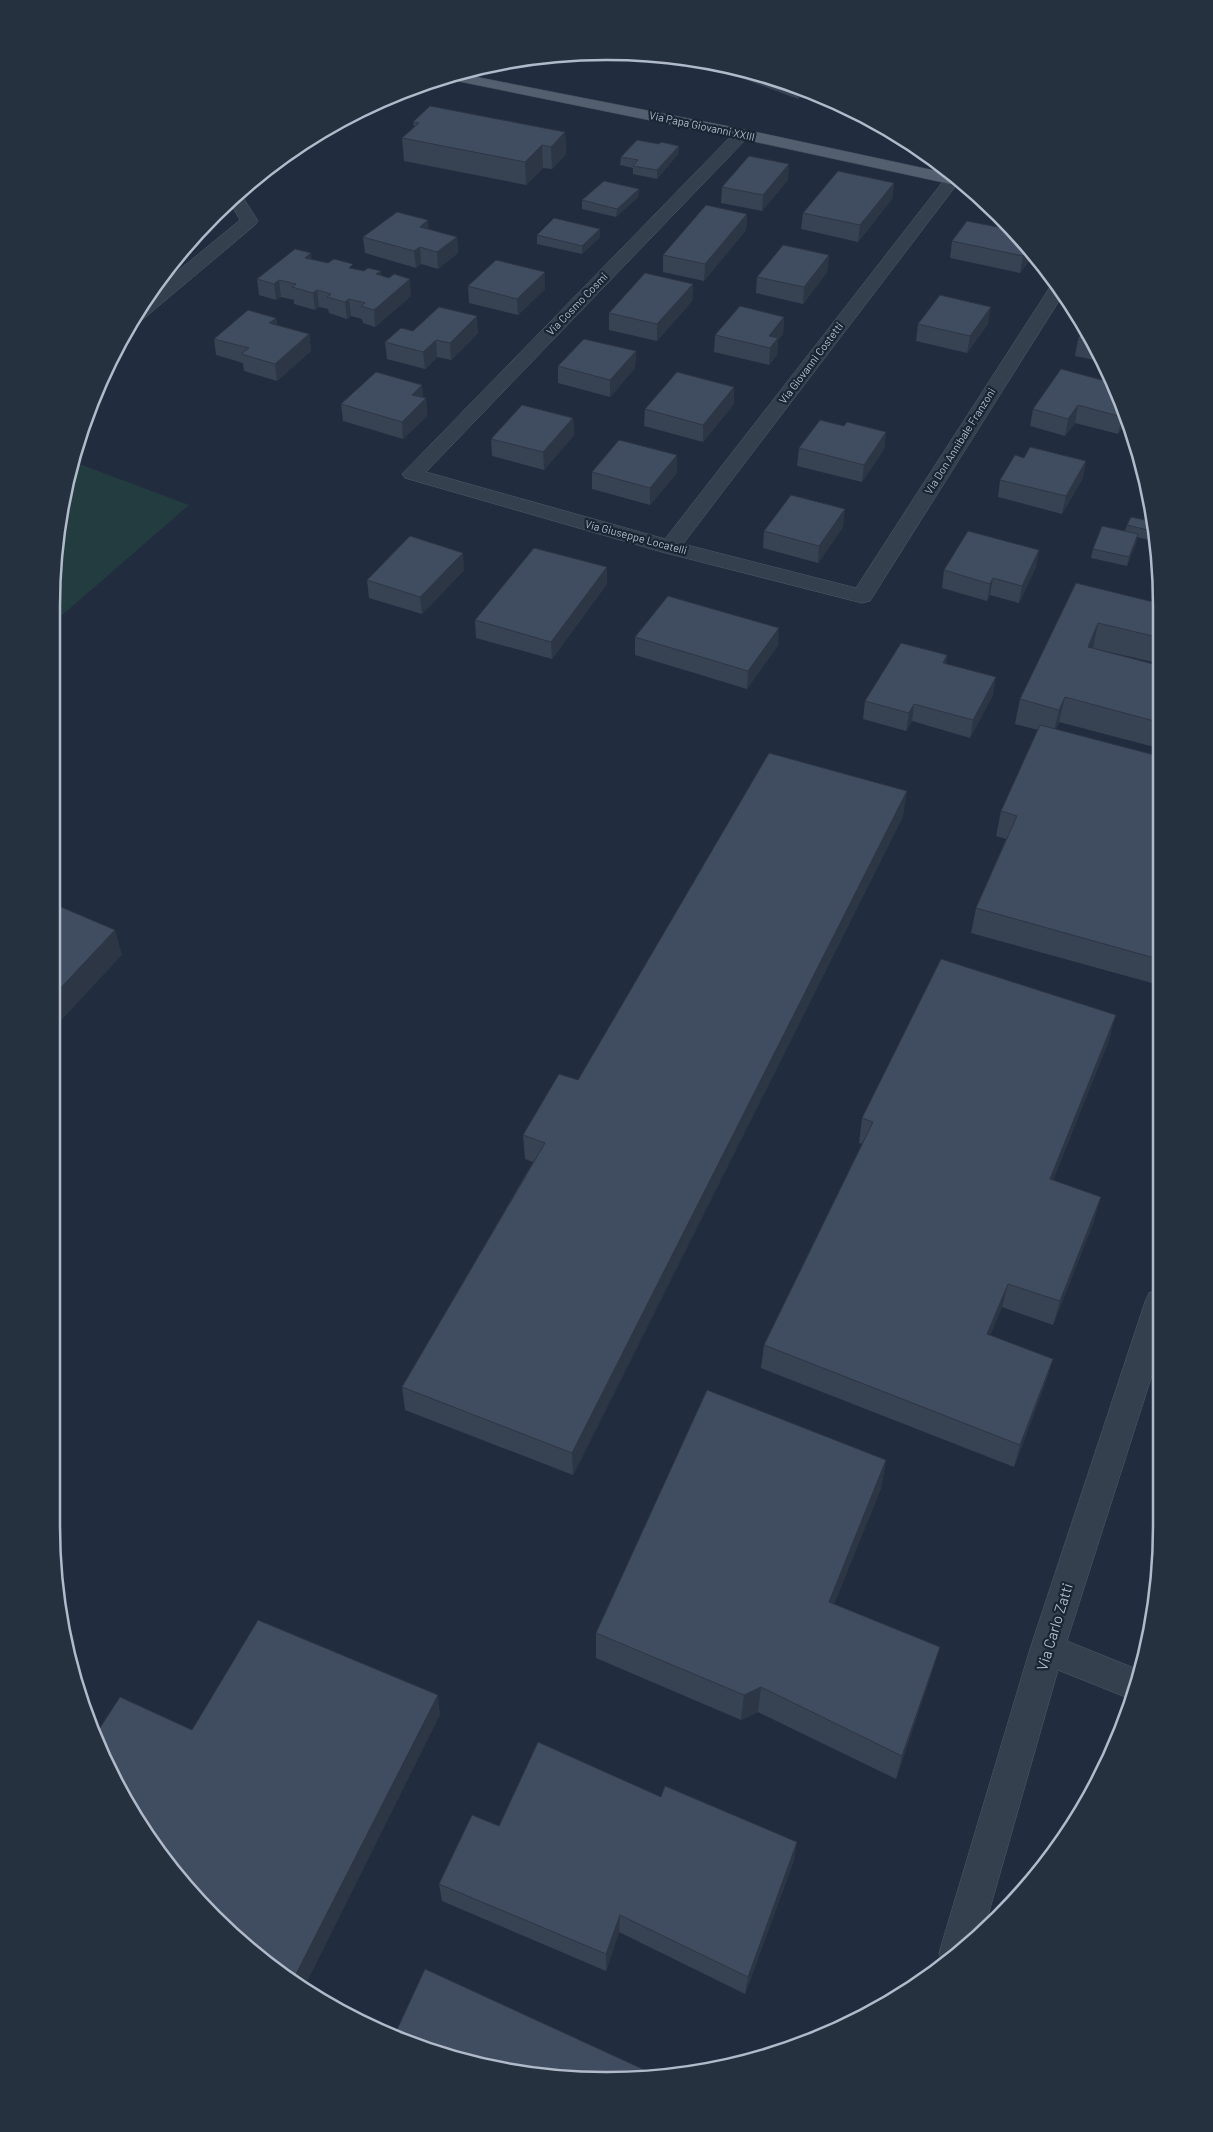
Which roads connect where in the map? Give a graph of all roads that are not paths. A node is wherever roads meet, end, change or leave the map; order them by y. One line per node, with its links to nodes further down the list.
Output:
1 (465, 79): 2 (main road, Via Papa Giovanni XXIII)
2 (742, 134): 3 (main road, Via Papa Giovanni XXIII); 8 (street, Via Cosmo Cosmi)
3 (944, 177)
4 (950, 182): 9 (street, Via Giovanni Costetti)
5 (238, 203): 7 (street)
6 (1055, 294): 10 (street, Via Don Annibale Franzoni)
7 (154, 300)
8 (412, 474): 9 (street, Via Giuseppe Locatelli)
9 (670, 547): 10 (street, Via Giuseppe Locatelli)
10 (862, 596)
11 (1153, 1323): 12 (street, Via Carlo Zatti)
12 (1047, 1649): 13 (street); 14 (street, Via Carlo Zatti)
13 (1130, 1682)
14 (962, 1940)

